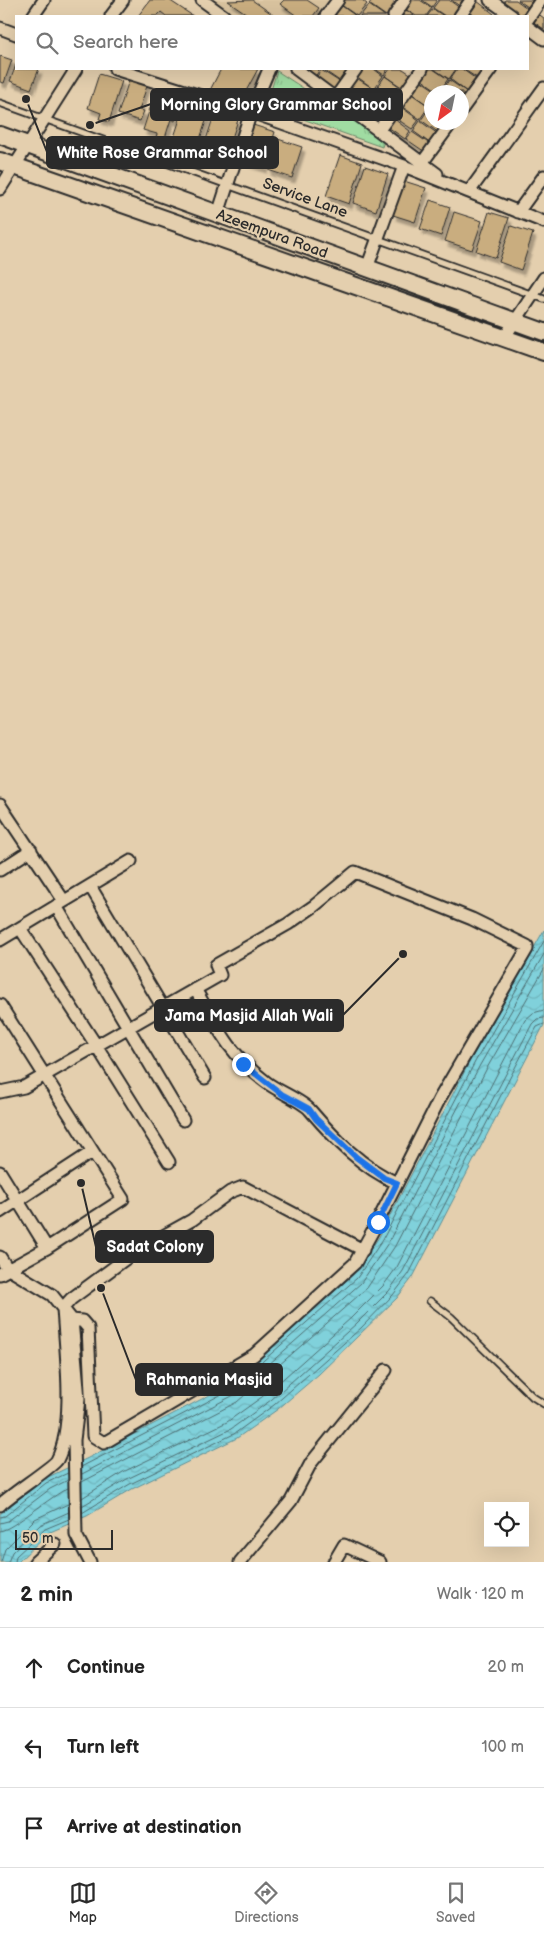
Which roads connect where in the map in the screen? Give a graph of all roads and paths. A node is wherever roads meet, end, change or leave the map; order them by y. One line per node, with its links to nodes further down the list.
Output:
1 (44, 0): 9 (street)
2 (123, 0): 10 (street)
3 (202, 0): 11 (street)
4 (338, 0): 12 (street)
5 (405, 0): 13 (street)
6 (471, 0): 14 (street)
7 (490, 0): 15 (street)
8 (541, 0): 16 (street)
9 (34, 15)
10 (113, 15)
11 (223, 15)
12 (327, 15)
13 (395, 15)
14 (461, 15)
15 (511, 15)
16 (529, 18)
17 (0, 28): 19 (street)
18 (529, 28): 20 (street)
19 (15, 34)
20 (544, 39)
21 (75, 70): 33 (street)
22 (118, 70): 32 (street)
23 (269, 70): 32 (street)
24 (297, 70): 29 (street)
25 (355, 70): 29 (street)
26 (421, 70): 34 (street)
27 (491, 70): 30 (street)
28 (544, 88): 46 (street)
29 (336, 97): 34 (street)
30 (469, 100)
31 (0, 103): 33 (lane, Service Lane)
32 (251, 112): 40 (street); 44 (street)
33 (44, 118): 37 (street); 44 (lane, Service Lane)
34 (379, 130): 39 (street)
35 (446, 130): 39 (street)
36 (0, 135): 37 (main road, Azeempura Road)
37 (28, 145): 41 (street); 48 (main road, Azeempura Road)
38 (0, 161): 41 (main road, Azeempura Road)
39 (422, 163): 43 (street)
40 (404, 166): 43 (street); 50 (street)
41 (16, 167): 45 (street); 57 (main road, Azeempura Road)
42 (544, 176): 47 (street)
43 (446, 182): 46 (street)
44 (227, 184): 48 (street); 50 (lane, Service Lane)
45 (0, 190)
46 (470, 192): 47 (street)
47 (518, 212): 49 (street)
48 (218, 214): 51 (main road, Azeempura Road)
49 (544, 222)
50 (378, 238): 51 (street); 53 (lane, Service Lane)
51 (367, 268): 55 (main road, Azeempura Road)
52 (544, 278): 53 (street)
53 (532, 295): 54 (lane, Service Lane); 55 (street)
54 (544, 300)
55 (515, 322): 56 (main road, Azeempura Road); 57 (street)
56 (544, 332)
57 (504, 338): 58 (main road, Azeempura Road)
58 (544, 352)
59 (1, 809): 60 (street)
60 (31, 850): 62 (street); 64 (street)
61 (131, 861): 63 (street)
62 (0, 870)
63 (90, 886): 64 (street); 69 (street)
64 (60, 904): 65 (street); 70 (street)
65 (20, 928): 66 (street); 71 (street)
66 (0, 940)
67 (195, 989): 69 (street); 79 (street); 79 (street)
68 (0, 1005): 72 (street)
69 (164, 1007): 70 (street); 73 (street)
70 (128, 1027): 71 (street); 75 (street)
71 (96, 1045): 72 (street); 77 (street)
72 (45, 1074): 74 (street); 76 (street)
73 (205, 1078)
74 (0, 1092)
75 (183, 1120)
76 (92, 1152): 80 (street); 82 (street)
77 (169, 1162)
78 (0, 1172): 80 (street)
79 (397, 1183): 83 (street)
80 (18, 1200): 81 (street); 82 (street)
81 (0, 1212)
82 (47, 1248): 85 (street)
83 (363, 1250): 87 (street); 88 (street)
84 (0, 1257): 85 (street)
85 (4, 1271): 87 (street)
86 (430, 1301): 90 (lane)
87 (63, 1308): 88 (street); 91 (street)
88 (72, 1320): 94 (street)
89 (386, 1370): 95 (street)
90 (544, 1404)
91 (0, 1504)
92 (55, 1544): 93 (street)
93 (35, 1562)
94 (90, 1562)
95 (240, 1562)
96 (334, 1562): 97 (street)
97 (380, 1562)

